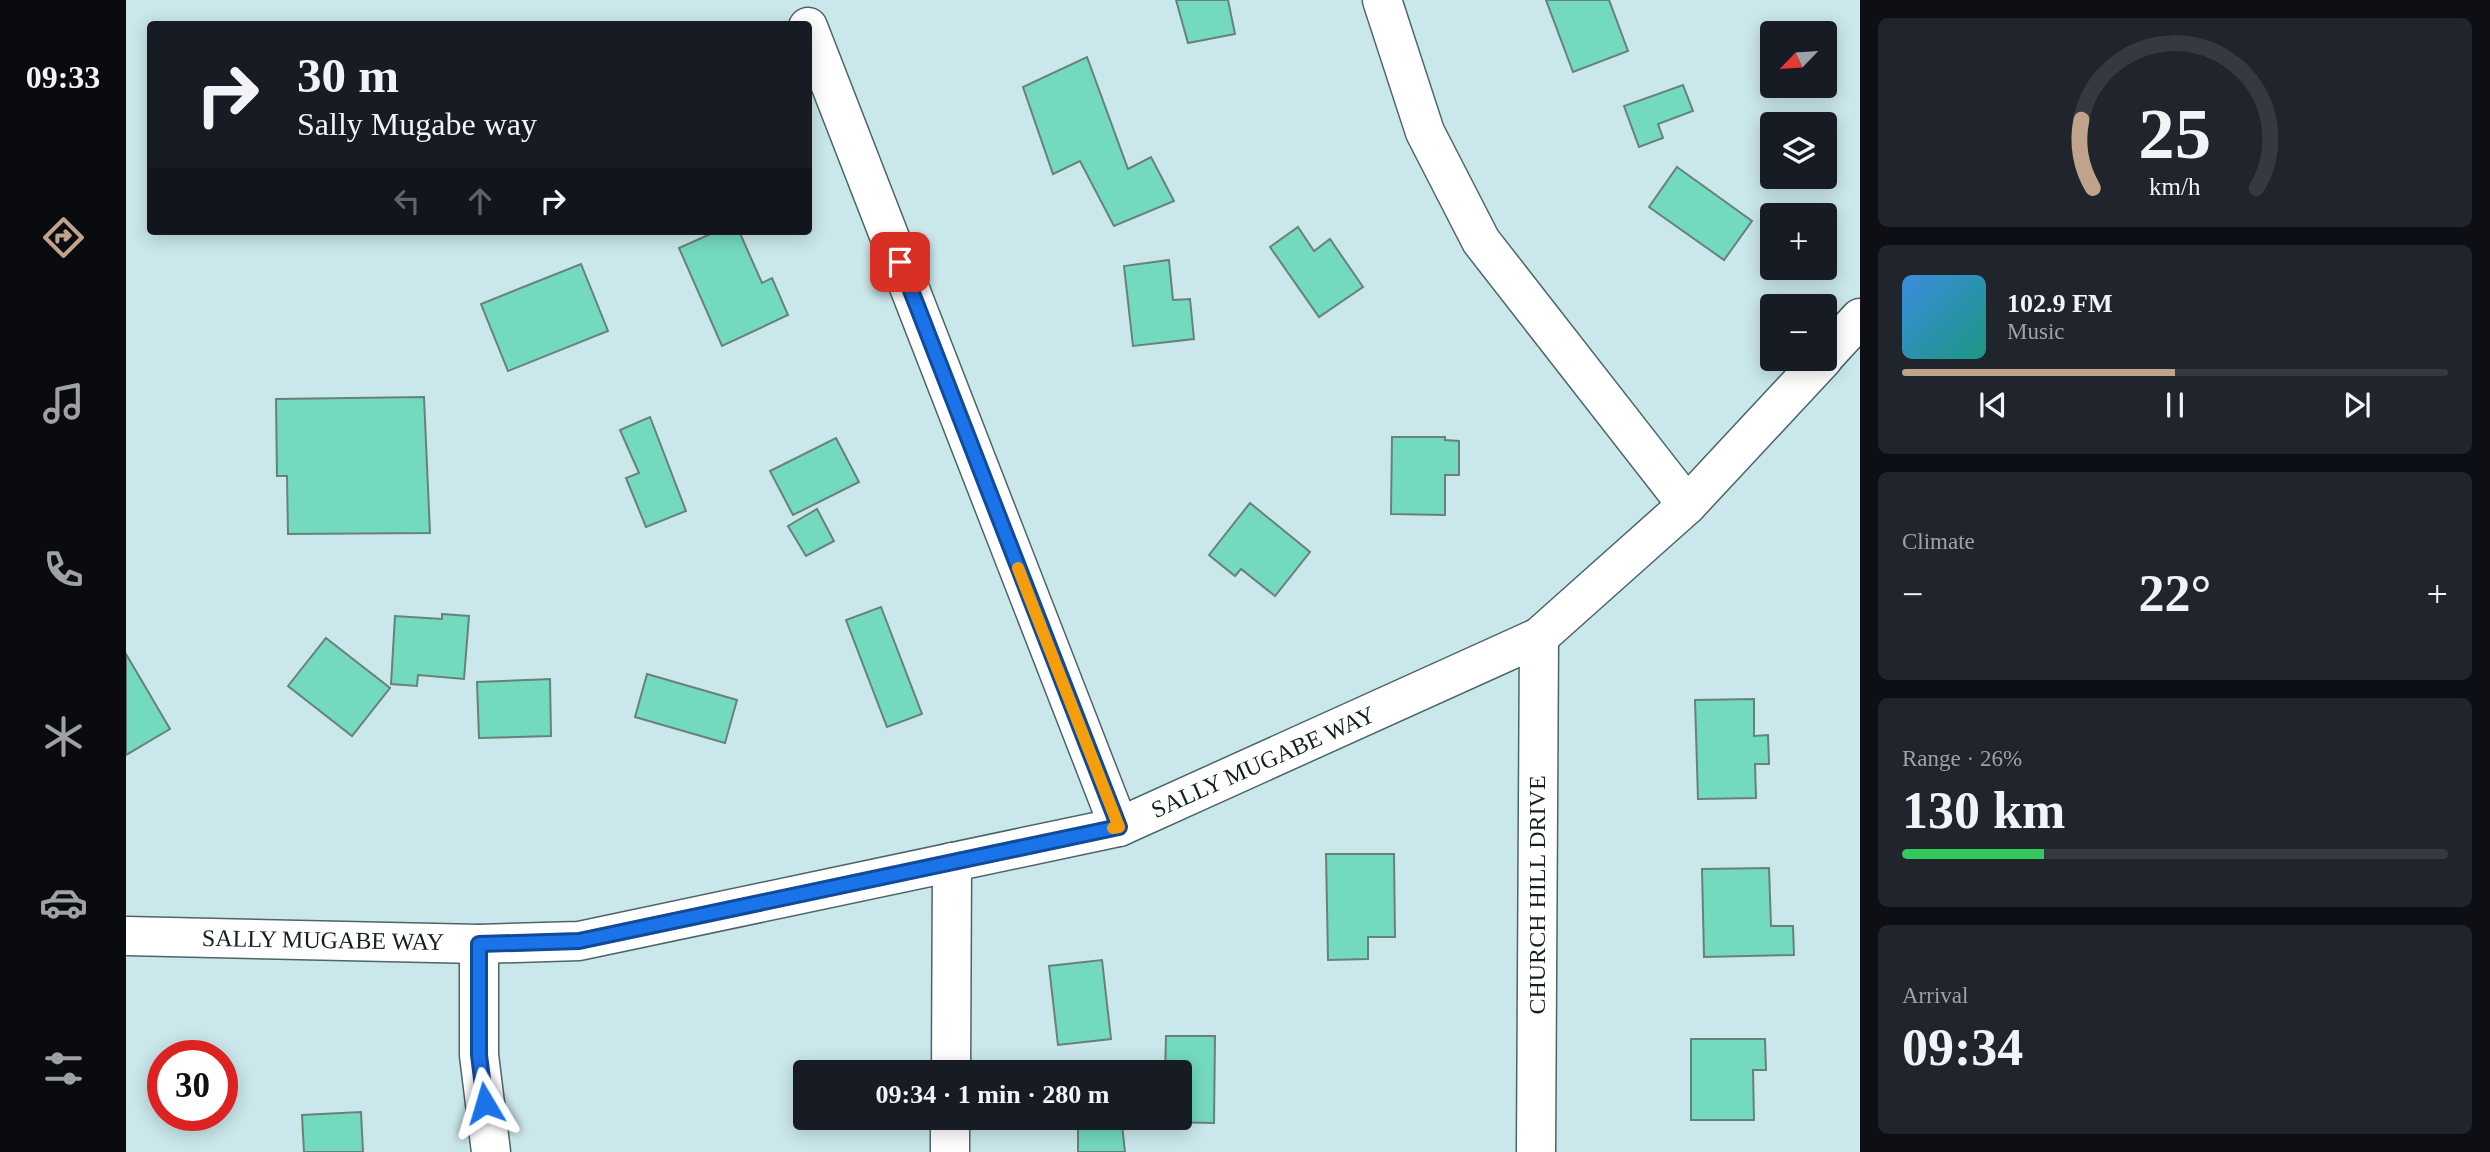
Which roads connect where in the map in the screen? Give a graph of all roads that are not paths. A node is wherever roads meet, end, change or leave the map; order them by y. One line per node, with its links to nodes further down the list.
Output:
1 (1382, 0): 6 (street)
2 (812, 38): 8 (street)
3 (1860, 318): 4 (street, SALLY MUGABE WAY)
4 (1837, 343)
5 (1811, 371): 6 (street, SALLY MUGABE WAY)
6 (1687, 505): 7 (street, SALLY MUGABE WAY)
7 (1539, 637): 8 (street, SALLY MUGABE WAY); 16 (street, CHURCH HILL DRIVE)
8 (1119, 827): 9 (street, SALLY MUGABE WAY)
9 (952, 862): 11 (street, SALLY MUGABE WAY); 12 (street)
10 (126, 936): 11 (street, SALLY MUGABE WAY)
11 (479, 944): 14 (street)
12 (951, 1060)
13 (950, 1130): 15 (street)
14 (491, 1152)
15 (950, 1152)
16 (1536, 1152)

